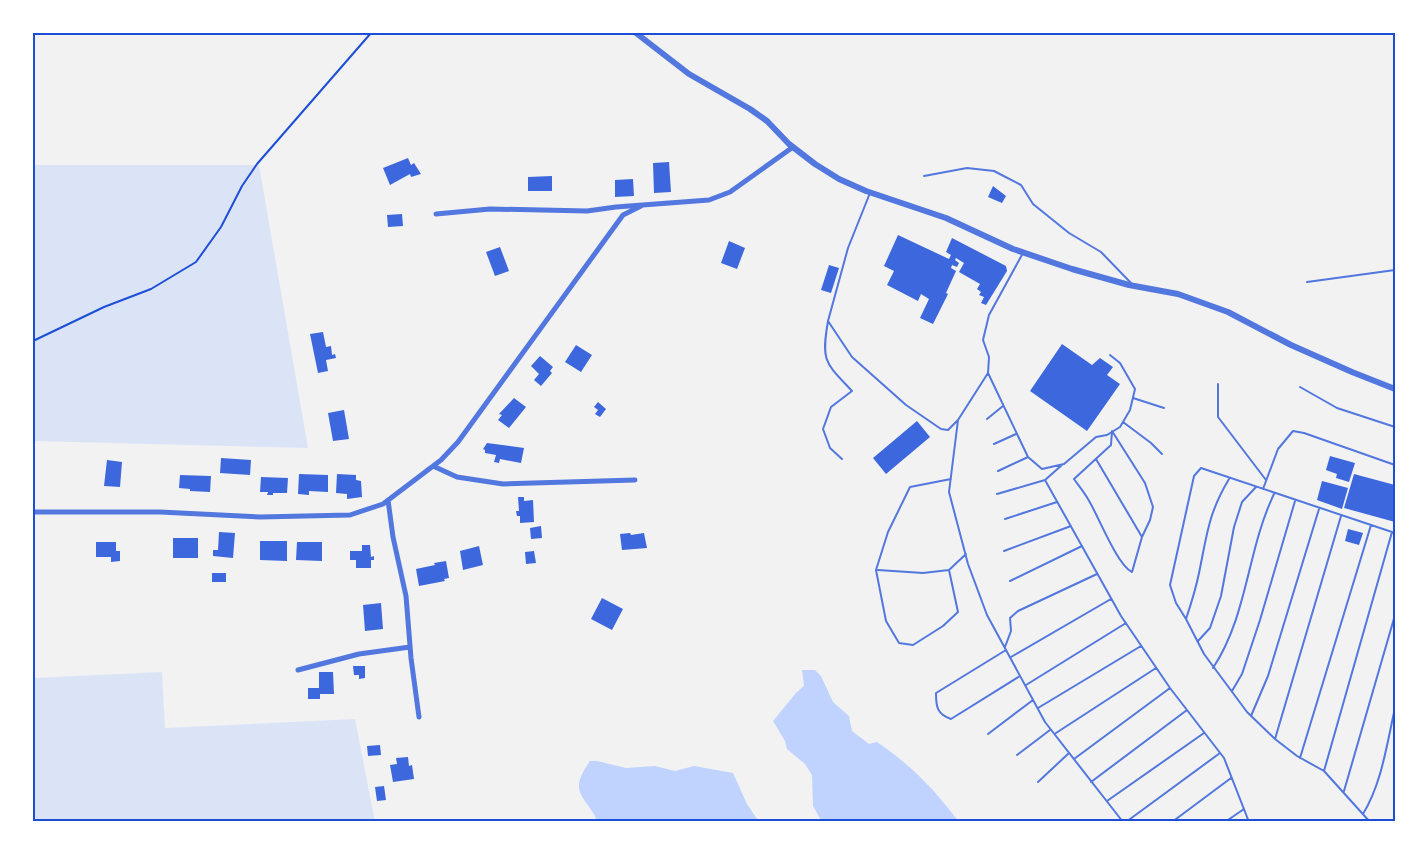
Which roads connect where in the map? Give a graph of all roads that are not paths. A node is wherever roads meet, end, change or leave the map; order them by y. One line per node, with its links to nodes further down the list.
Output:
1 (636, 33): 2 (street)
2 (793, 147): 4 (street); 5 (street)
3 (924, 176): 10 (lane)
4 (870, 193): 7 (street); 11 (lane)
5 (641, 206): 6 (street); 33 (street)
6 (436, 214)
7 (1023, 252): 10 (street); 13 (lane)
8 (1395, 270): 9 (lane)
9 (1307, 282)
10 (1134, 286): 16 (street)
11 (828, 321): 21 (lane); 29 (lane)
12 (1110, 354): 17 (lane)
13 (988, 373): 18 (lane); 21 (lane)
14 (1218, 384): 39 (lane)
15 (1300, 387): 23 (lane)
16 (1395, 389)
17 (1133, 398): 19 (lane); 22 (lane)
18 (1003, 405): 20 (lane); 25 (lane)
19 (1164, 408)
20 (987, 419)
21 (958, 420): 36 (lane)
22 (1123, 422): 24 (lane); 27 (lane)
23 (1395, 427)
24 (1112, 431): 30 (lane); 31 (lane); 54 (lane)
25 (1017, 434): 26 (lane); 28 (lane)
26 (994, 444)
27 (1162, 454)
28 (1028, 457): 31 (lane); 34 (lane)
29 (842, 459)
30 (1096, 459): 54 (lane); 54 (lane)
31 (1064, 464): 38 (lane)
32 (1395, 465): 39 (lane)
33 (433, 466): 37 (street); 44 (street)
34 (998, 471)
35 (1230, 478): 40 (lane); 64 (lane); 64 (lane)
36 (951, 479): 57 (lane); 58 (lane)
37 (635, 480)
38 (1045, 480): 42 (lane); 46 (lane)
39 (1266, 480): 41 (lane)
40 (1256, 487): 41 (lane); 66 (lane)
41 (1263, 489): 43 (lane)
42 (997, 494)
43 (1275, 494): 45 (lane); 72 (lane)
44 (388, 500): 48 (street); 68 (street)
45 (1295, 501): 47 (lane); 77 (lane)
46 (1057, 502): 50 (lane); 52 (lane)
47 (1319, 508): 49 (lane); 82 (lane)
48 (33, 512)
49 (1341, 516): 51 (lane); 88 (lane)
50 (1005, 519)
51 (1371, 525): 53 (lane); 92 (lane)
52 (1071, 526): 55 (lane); 56 (lane)
53 (1394, 533): 94 (lane)
54 (1142, 537)
55 (1082, 546): 60 (lane); 61 (lane)
56 (1004, 551)
57 (966, 554): 59 (lane); 69 (lane)
58 (876, 570): 59 (lane); 59 (lane)
59 (950, 570)
60 (1097, 574): 62 (lane); 69 (lane)
61 (1010, 580)
62 (1111, 598): 65 (lane); 70 (lane)
63 (1395, 615): 98 (lane)
64 (1186, 619): 66 (lane)
65 (1126, 623): 67 (lane); 75 (lane)
66 (1197, 641): 72 (lane)
67 (1141, 645): 71 (lane); 79 (lane)
68 (410, 647): 73 (street); 83 (street)
69 (1006, 649): 70 (lane); 74 (lane)
70 (1011, 657): 74 (lane)
71 (1156, 668): 76 (lane); 87 (lane)
72 (1214, 668): 77 (lane)
73 (298, 670)
74 (1021, 676): 75 (lane)
75 (1026, 686): 78 (lane)
76 (1170, 688): 81 (lane); 93 (lane)
77 (1231, 692): 82 (lane)
78 (1033, 700): 79 (lane); 86 (lane)
79 (1038, 708): 84 (lane)
80 (1395, 708): 101 (lane)
81 (1187, 710): 85 (lane); 97 (lane)
82 (1251, 716): 88 (lane)
83 (419, 717)
84 (1051, 729): 87 (lane); 91 (lane)
85 (1204, 733): 90 (lane); 99 (lane)
86 (988, 734)
87 (1055, 734): 89 (lane)
88 (1275, 739): 92 (lane)
89 (1069, 753): 93 (lane); 96 (lane)
90 (1220, 753): 95 (lane); 102 (lane)
91 (1017, 755)
92 (1300, 758): 94 (lane)
93 (1074, 759): 97 (lane)
94 (1324, 771): 98 (lane)
95 (1231, 778): 100 (lane); 103 (lane)
96 (1038, 782)
97 (1091, 782): 99 (lane)
98 (1343, 793): 101 (lane)
99 (1107, 801): 102 (lane)
100 (1244, 809): 104 (lane); 105 (lane)
101 (1363, 814): 106 (lane)
102 (1125, 822)
103 (1172, 822)
104 (1225, 822)
105 (1249, 822)
106 (1370, 822)

